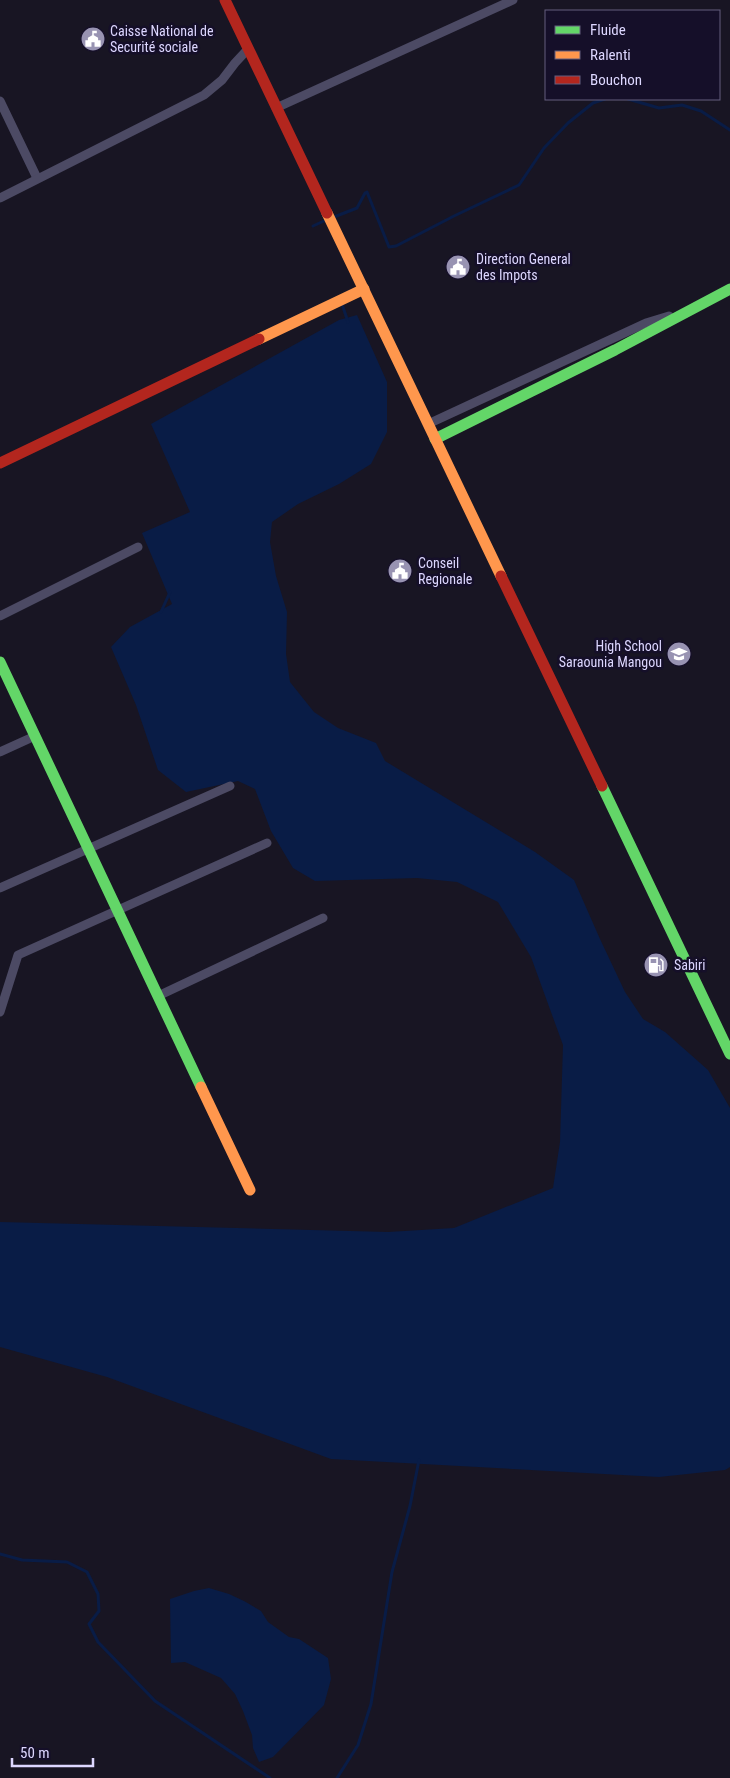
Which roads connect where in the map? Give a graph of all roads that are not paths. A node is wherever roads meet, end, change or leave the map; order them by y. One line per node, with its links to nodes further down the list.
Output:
1 (225, 0): 3 (main road)
2 (513, 0): 5 (street)
3 (248, 49): 5 (main road); 6 (street)
4 (0, 101): 6 (street)
5 (276, 108): 9 (main road)
6 (37, 178): 7 (street)
7 (0, 198)
8 (730, 289): 10 (main road)
9 (364, 290): 11 (main road); 13 (main road)
10 (686, 311): 11 (street); 12 (main road)
11 (428, 424): 12 (main road)
12 (435, 439): 27 (main road)
13 (0, 463)
14 (138, 547): 15 (street)
15 (0, 616)
16 (0, 662): 17 (main road)
17 (35, 736): 18 (street); 21 (main road)
18 (0, 752)
19 (230, 786): 21 (street)
20 (267, 843): 23 (street)
21 (88, 848): 22 (street); 23 (main road)
22 (0, 888)
23 (117, 910): 25 (main road); 26 (street)
24 (323, 918): 25 (street)
25 (158, 996): 28 (main road)
26 (0, 1012)
27 (730, 1054)
28 (250, 1190)

